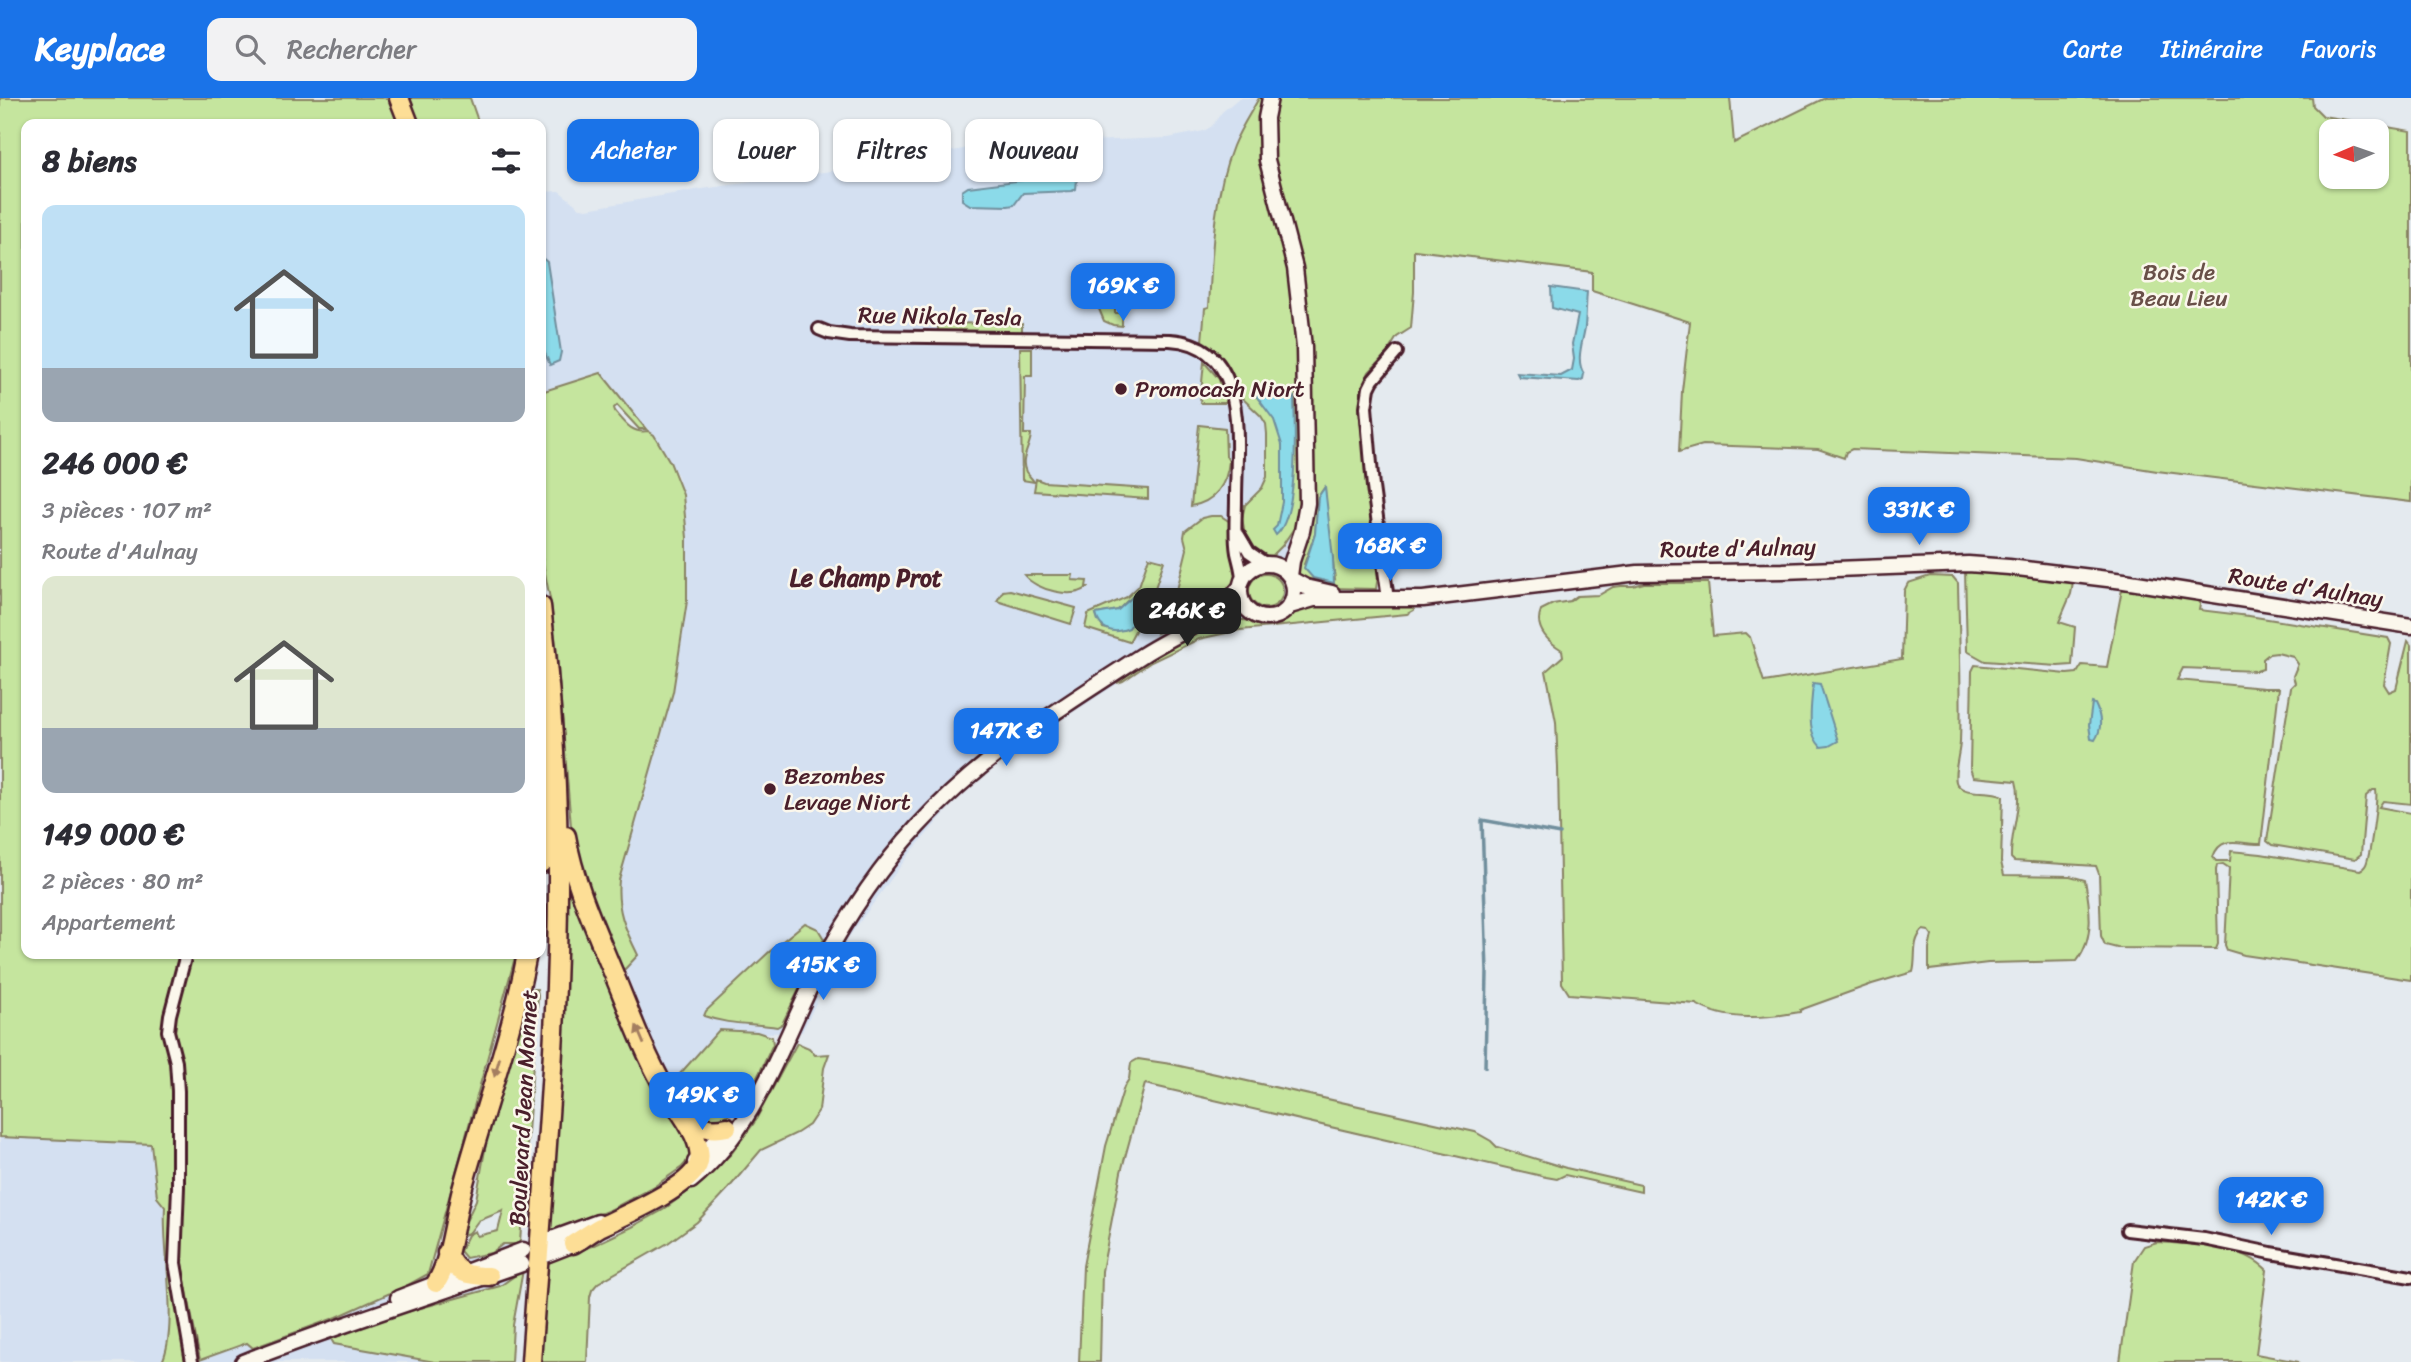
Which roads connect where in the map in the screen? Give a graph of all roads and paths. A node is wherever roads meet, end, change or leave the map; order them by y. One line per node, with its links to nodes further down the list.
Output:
1 (399, 98): 4 (main road)
2 (406, 98): 5 (main road)
3 (1269, 98): 8 (street)
4 (408, 119)
5 (414, 119)
6 (819, 329): 9 (street, Rue Nikola Tesla)
7 (1397, 352): 14 (street)
8 (1305, 519): 10 (street); 11 (street)
9 (1237, 532): 10 (street); 12 (street, Rue Nikola Tesla)
10 (1267, 563): 11 (street); 12 (street)
11 (1291, 578): 13 (street, Route d'Aulnay); 15 (street)
12 (1241, 583): 16 (street); 17 (street)
13 (1357, 599): 14 (street, Route d'Aulnay); 15 (street, Route d'Aulnay)
14 (1388, 600): 18 (street, Route d'Aulnay)
15 (1290, 606): 16 (street)
16 (1251, 612): 17 (street)
17 (1205, 620): 25 (street)
18 (2411, 626)
19 (546, 676): 21 (main road, Boulevard Jean Monnet)
20 (546, 710): 21 (main road, Boulevard Jean Monnet)
21 (552, 760): 22 (main road); 26 (main road, one-way to 21); 39 (main road, Boulevard Jean Monnet); 40 (main road, Boulevard Jean Monnet)
22 (546, 769)
23 (185, 959): 37 (street)
24 (526, 959): 31 (main road, one-way to 31)
25 (758, 1094): 27 (street); 30 (street)
26 (684, 1116): 27 (main road); 28 (main road)
27 (727, 1127): 28 (street)
28 (699, 1158): 30 (main road); 30 (street)
29 (2127, 1230): 34 (street)
30 (573, 1244)
31 (447, 1253): 32 (main road); 35 (main road)
32 (461, 1273): 33 (main road); 33 (street); 35 (street)
33 (489, 1276): 36 (street)
34 (2411, 1277)
35 (436, 1283): 36 (street)
36 (356, 1319): 38 (street)
37 (192, 1362)
38 (243, 1362)
39 (524, 1362)
40 (531, 1362)

